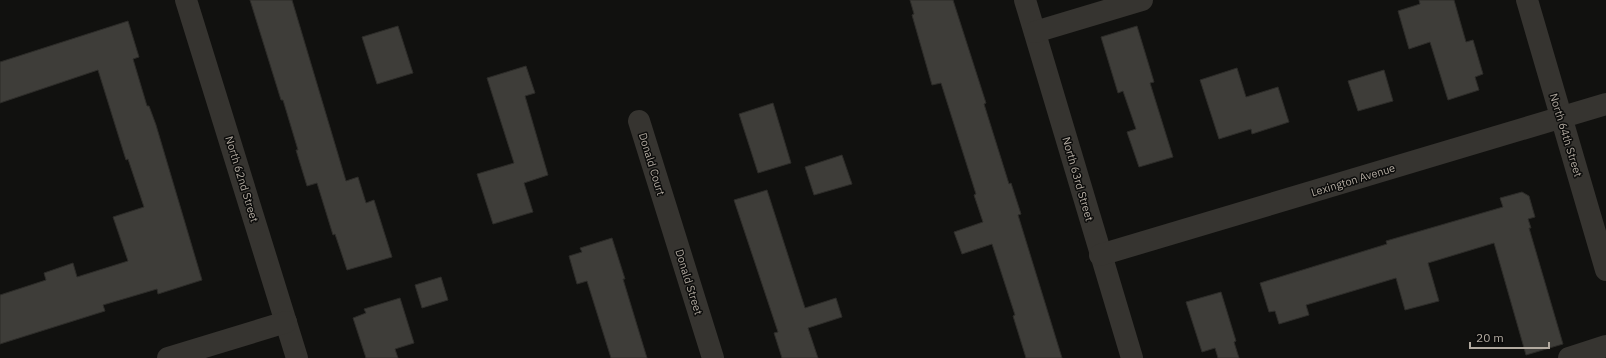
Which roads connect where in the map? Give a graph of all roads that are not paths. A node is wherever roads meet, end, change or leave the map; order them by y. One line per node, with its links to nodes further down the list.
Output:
1 (186, 0): 12 (street, North 62nd Street)
2 (1025, 0): 5 (street, North 63rd Street)
3 (1142, 0): 5 (street)
4 (1526, 0): 7 (street, North 64th Street)
5 (1035, 32): 10 (street, North 63rd Street)
6 (1606, 104): 7 (street, Lexington Avenue)
7 (1561, 118): 10 (street, Lexington Avenue); 11 (street, North 64th Street)
8 (639, 121): 9 (street, Donald Court)
9 (666, 206): 16 (street, Donald Street)
10 (1100, 255): 17 (street, North 63rd Street)
11 (1606, 270)
12 (286, 322): 14 (street); 15 (street, North 62nd Street)
13 (1606, 346): 18 (street)
14 (168, 358)
15 (297, 358)
16 (713, 358)
17 (1132, 358)
18 (1569, 358)

